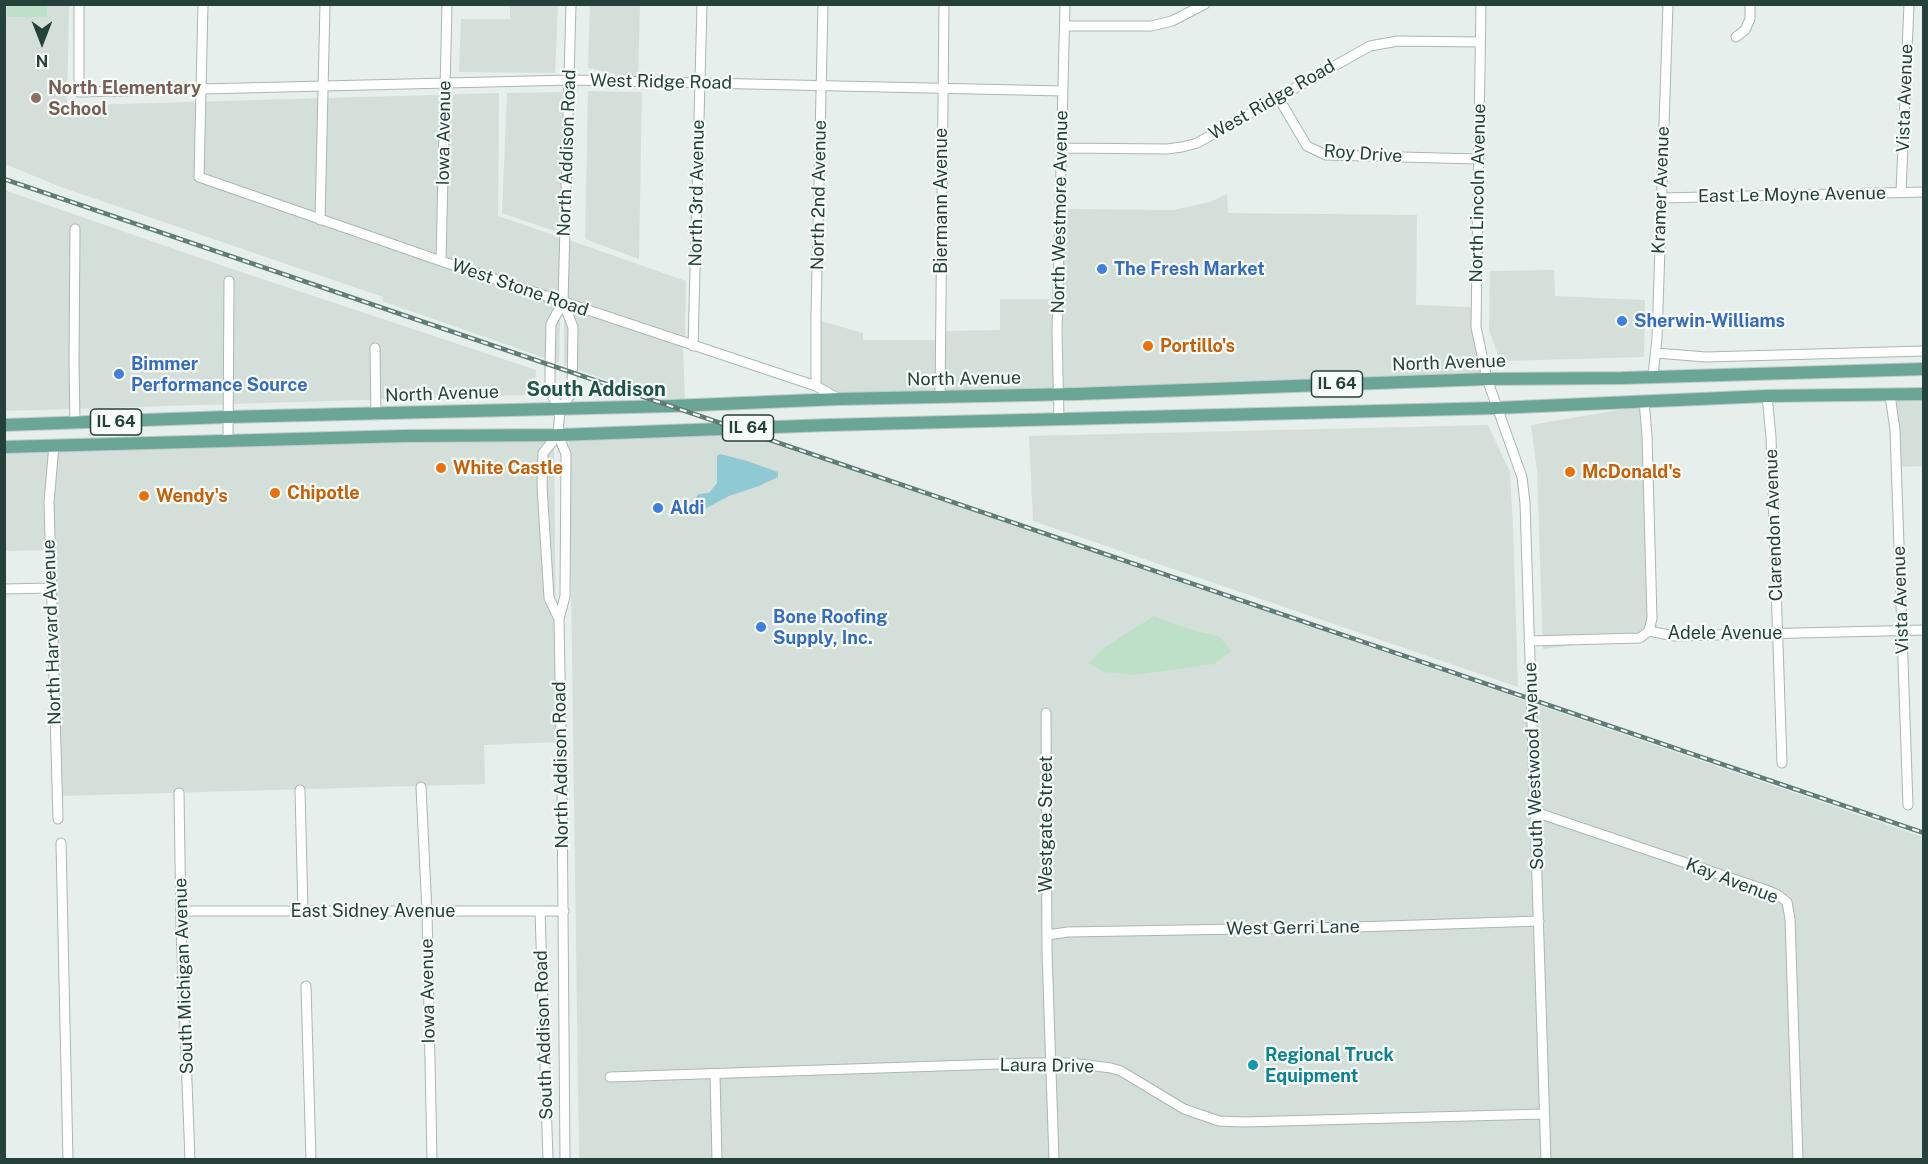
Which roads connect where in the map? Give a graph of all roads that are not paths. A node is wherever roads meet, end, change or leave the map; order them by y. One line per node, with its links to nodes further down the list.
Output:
1 (79, 4): 24 (street, West Ridge Road)
2 (203, 4): 24 (street)
3 (325, 4): 22 (street)
4 (447, 4): 20 (street, Iowa Avenue)
5 (572, 4): 18 (street, North Addison Road)
6 (702, 4): 19 (street, North 3rd Avenue)
7 (823, 4): 21 (street, North 2nd Avenue)
8 (944, 4): 23 (street, Biermann Avenue)
9 (1065, 4): 15 (street, North Westmore Avenue)
10 (1205, 4): 15 (street)
11 (1481, 4): 17 (street, North Lincoln Avenue)
12 (1668, 4): 31 (street, Kramer Avenue)
13 (1750, 4): 16 (street)
14 (1909, 4): 29 (street, Vista Avenue)
15 (1065, 26): 25 (street, North Westmore Avenue)
16 (1736, 38)
17 (1480, 42): 26 (street, West Ridge Road); 28 (street, North Lincoln Avenue)
18 (570, 81): 19 (street, West Ridge Road); 20 (street, West Ridge Road); 36 (street, North Addison Road)
19 (700, 83): 21 (street, West Ridge Road); 37 (street, North 3rd Avenue)
20 (445, 84): 22 (street, West Ridge Road); 34 (street, Iowa Avenue)
21 (821, 85): 23 (street, West Ridge Road); 44 (street, North 2nd Avenue)
22 (323, 87): 24 (street, West Ridge Road); 32 (street)
23 (942, 88): 25 (street, West Ridge Road); 49 (street, Biermann Avenue)
24 (201, 90): 32 (street, West Stone Road)
25 (1063, 91): 27 (street, North Westmore Avenue)
26 (1278, 97): 27 (street, West Ridge Road); 28 (street, Roy Drive)
27 (1062, 148): 45 (street, North Westmore Avenue)
28 (1478, 159): 43 (street, North Lincoln Avenue)
29 (1901, 192): 30 (street, East Le Moyne Avenue); 31 (street, East Le Moyne Avenue)
30 (1923, 192)
31 (1661, 198): 40 (street, Kramer Avenue)
32 (320, 220): 34 (street, West Stone Road)
33 (75, 229): 57 (street)
34 (441, 261): 36 (street, West Stone Road)
35 (230, 281): 55 (street)
36 (562, 302): 37 (street, West Stone Road); 52 (street, North Addison Road); 52 (street, North Addison Road)
37 (693, 346): 44 (street, West Stone Road)
38 (375, 348): 54 (street)
39 (1923, 351): 40 (street)
40 (1656, 353): 42 (street, Kramer Avenue)
41 (1923, 369): 42 (main road, North Avenue / IL 64)
42 (1653, 376): 43 (main road, North Avenue / IL 64)
43 (1487, 379): 45 (main road, North Avenue / IL 64); 53 (street, South Westwood Avenue)
44 (816, 386): 50 (street, West Stone Road)
45 (1059, 394): 49 (main road, North Avenue / IL 64); 56 (street, North Westmore Avenue)
46 (1923, 394): 47 (main road, IL 64)
47 (1890, 395): 48 (main road, IL 64); 68 (street, Vista Avenue)
48 (1767, 396): 51 (main road, IL 64); 69 (street, Clarendon Avenue)
49 (940, 398): 50 (main road, North Avenue / IL 64)
50 (839, 399): 52 (main road, North Avenue / IL 64)
51 (1644, 401): 53 (main road, IL 64); 67 (street)
52 (560, 408): 54 (main road, North Avenue / IL 64); 59 (street, North Addison Road)
53 (1496, 408): 56 (main road, IL 64); 70 (street, South Westwood Avenue)
54 (376, 414): 55 (main road, North Avenue / IL 64)
55 (227, 417): 57 (main road, North Avenue / IL 64); 60 (street)
56 (1059, 419): 59 (main road, IL 64)
57 (75, 424): 58 (main road, North Avenue / IL 64)
58 (4, 425)
59 (558, 435): 60 (main road, IL 64); 65 (street, North Addison Road); 65 (street, North Addison Road)
60 (228, 441): 61 (main road, IL 64)
61 (54, 445): 62 (main road, IL 64); 63 (street, North Harvard Avenue)
62 (4, 447)
63 (50, 588): 64 (street); 78 (street, North Harvard Avenue)
64 (4, 589)
65 (559, 619): 83 (street, North Addison Road)
66 (1923, 630): 68 (street, Adele Avenue)
67 (1649, 631): 69 (street, Adele Avenue); 70 (street, Adele Avenue)
68 (1903, 631): 69 (street, Adele Avenue); 76 (street, Vista Avenue)
69 (1779, 634): 72 (street, Clarendon Avenue)
70 (1529, 641): 77 (street, South Westwood Avenue)
71 (1046, 712): 86 (street, Westgate Street)
72 (1782, 763)
73 (421, 787): 84 (street, Iowa Avenue)
74 (300, 790): 81 (street)
75 (179, 793): 80 (street, South Michigan Avenue)
76 (1908, 805)
77 (1535, 812): 85 (street, South Westwood Avenue); 101 (street, Kay Avenue)
78 (58, 819)
79 (61, 843): 92 (street)
80 (182, 911): 81 (street, East Sidney Avenue); 93 (street, South Michigan Avenue)
81 (303, 911): 84 (street, East Sidney Avenue)
82 (540, 911): 83 (street, East Sidney Avenue); 84 (street, East Sidney Avenue); 96 (street, South Addison Road)
83 (564, 911): 97 (street, South Addison Road)
84 (427, 912): 95 (street, Iowa Avenue)
85 (1539, 921): 86 (street, West Gerri Lane); 91 (street, South Westwood Avenue)
86 (1047, 935): 88 (street, Westgate Street)
87 (306, 986): 94 (street)
88 (1050, 1063): 89 (street, Laura Drive); 91 (street, Laura Drive); 99 (street, Westgate Street)
89 (715, 1074): 90 (street, Laura Drive); 98 (street)
90 (610, 1077)
91 (1544, 1114): 100 (street, South Westwood Avenue)
92 (68, 1160)
93 (190, 1160)
94 (311, 1160)
95 (432, 1160)
96 (548, 1160)
97 (565, 1160)
98 (717, 1160)
99 (1054, 1160)
100 (1546, 1160)
101 (1798, 1160)

